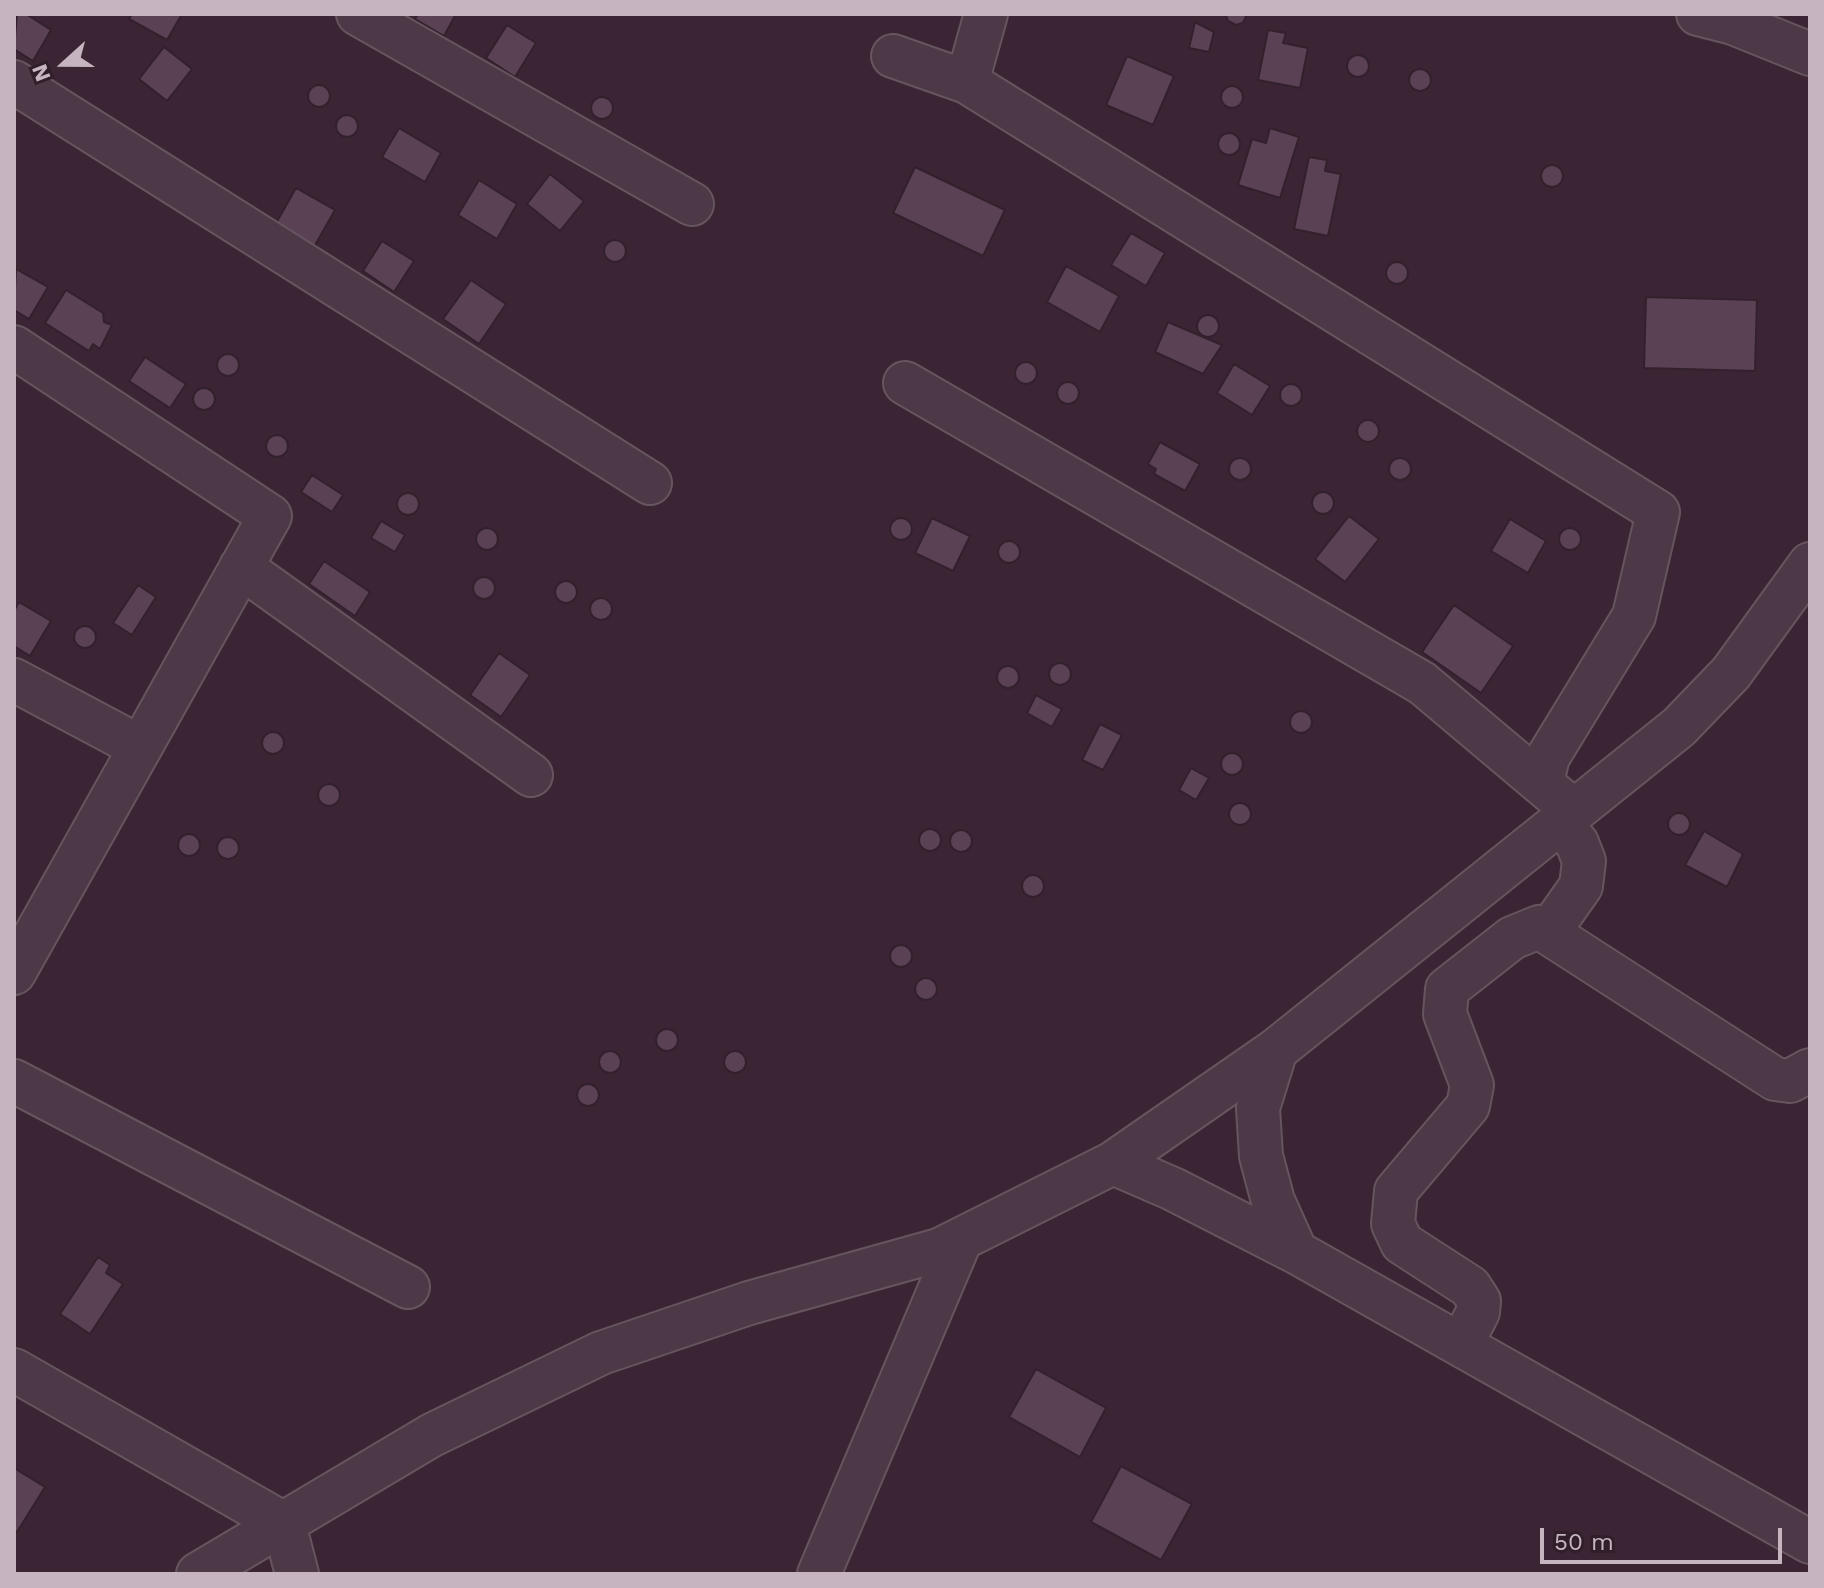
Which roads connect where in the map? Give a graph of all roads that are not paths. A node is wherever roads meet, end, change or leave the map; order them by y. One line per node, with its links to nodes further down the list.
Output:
1 (358, 14): 8 (street)
2 (986, 14): 7 (street)
3 (1698, 14): 4 (street)
4 (1810, 54)
5 (893, 56): 7 (street)
6 (14, 82): 11 (street)
7 (967, 82): 17 (street)
8 (692, 204)
9 (14, 347): 13 (street)
10 (905, 383): 17 (street)
11 (650, 483)
12 (1810, 564): 18 (street)
13 (241, 567): 15 (street); 16 (street)
14 (14, 680): 15 (street)
15 (140, 747): 20 (street)
16 (531, 775)
17 (1542, 782): 18 (street)
18 (1567, 818): 19 (street); 21 (street)
19 (1548, 933): 22 (street); 28 (street)
20 (14, 973)
21 (1276, 1050): 24 (street); 26 (street)
22 (1810, 1070)
23 (14, 1081): 27 (street)
24 (1113, 1163): 25 (street); 26 (street)
25 (961, 1239): 30 (street); 34 (street)
26 (1296, 1252): 28 (street)
27 (408, 1287)
28 (1461, 1345): 31 (street)
29 (14, 1370): 30 (street)
30 (284, 1524): 32 (street); 33 (street)
31 (1810, 1542)
32 (198, 1574)
33 (297, 1574)
34 (819, 1574)

